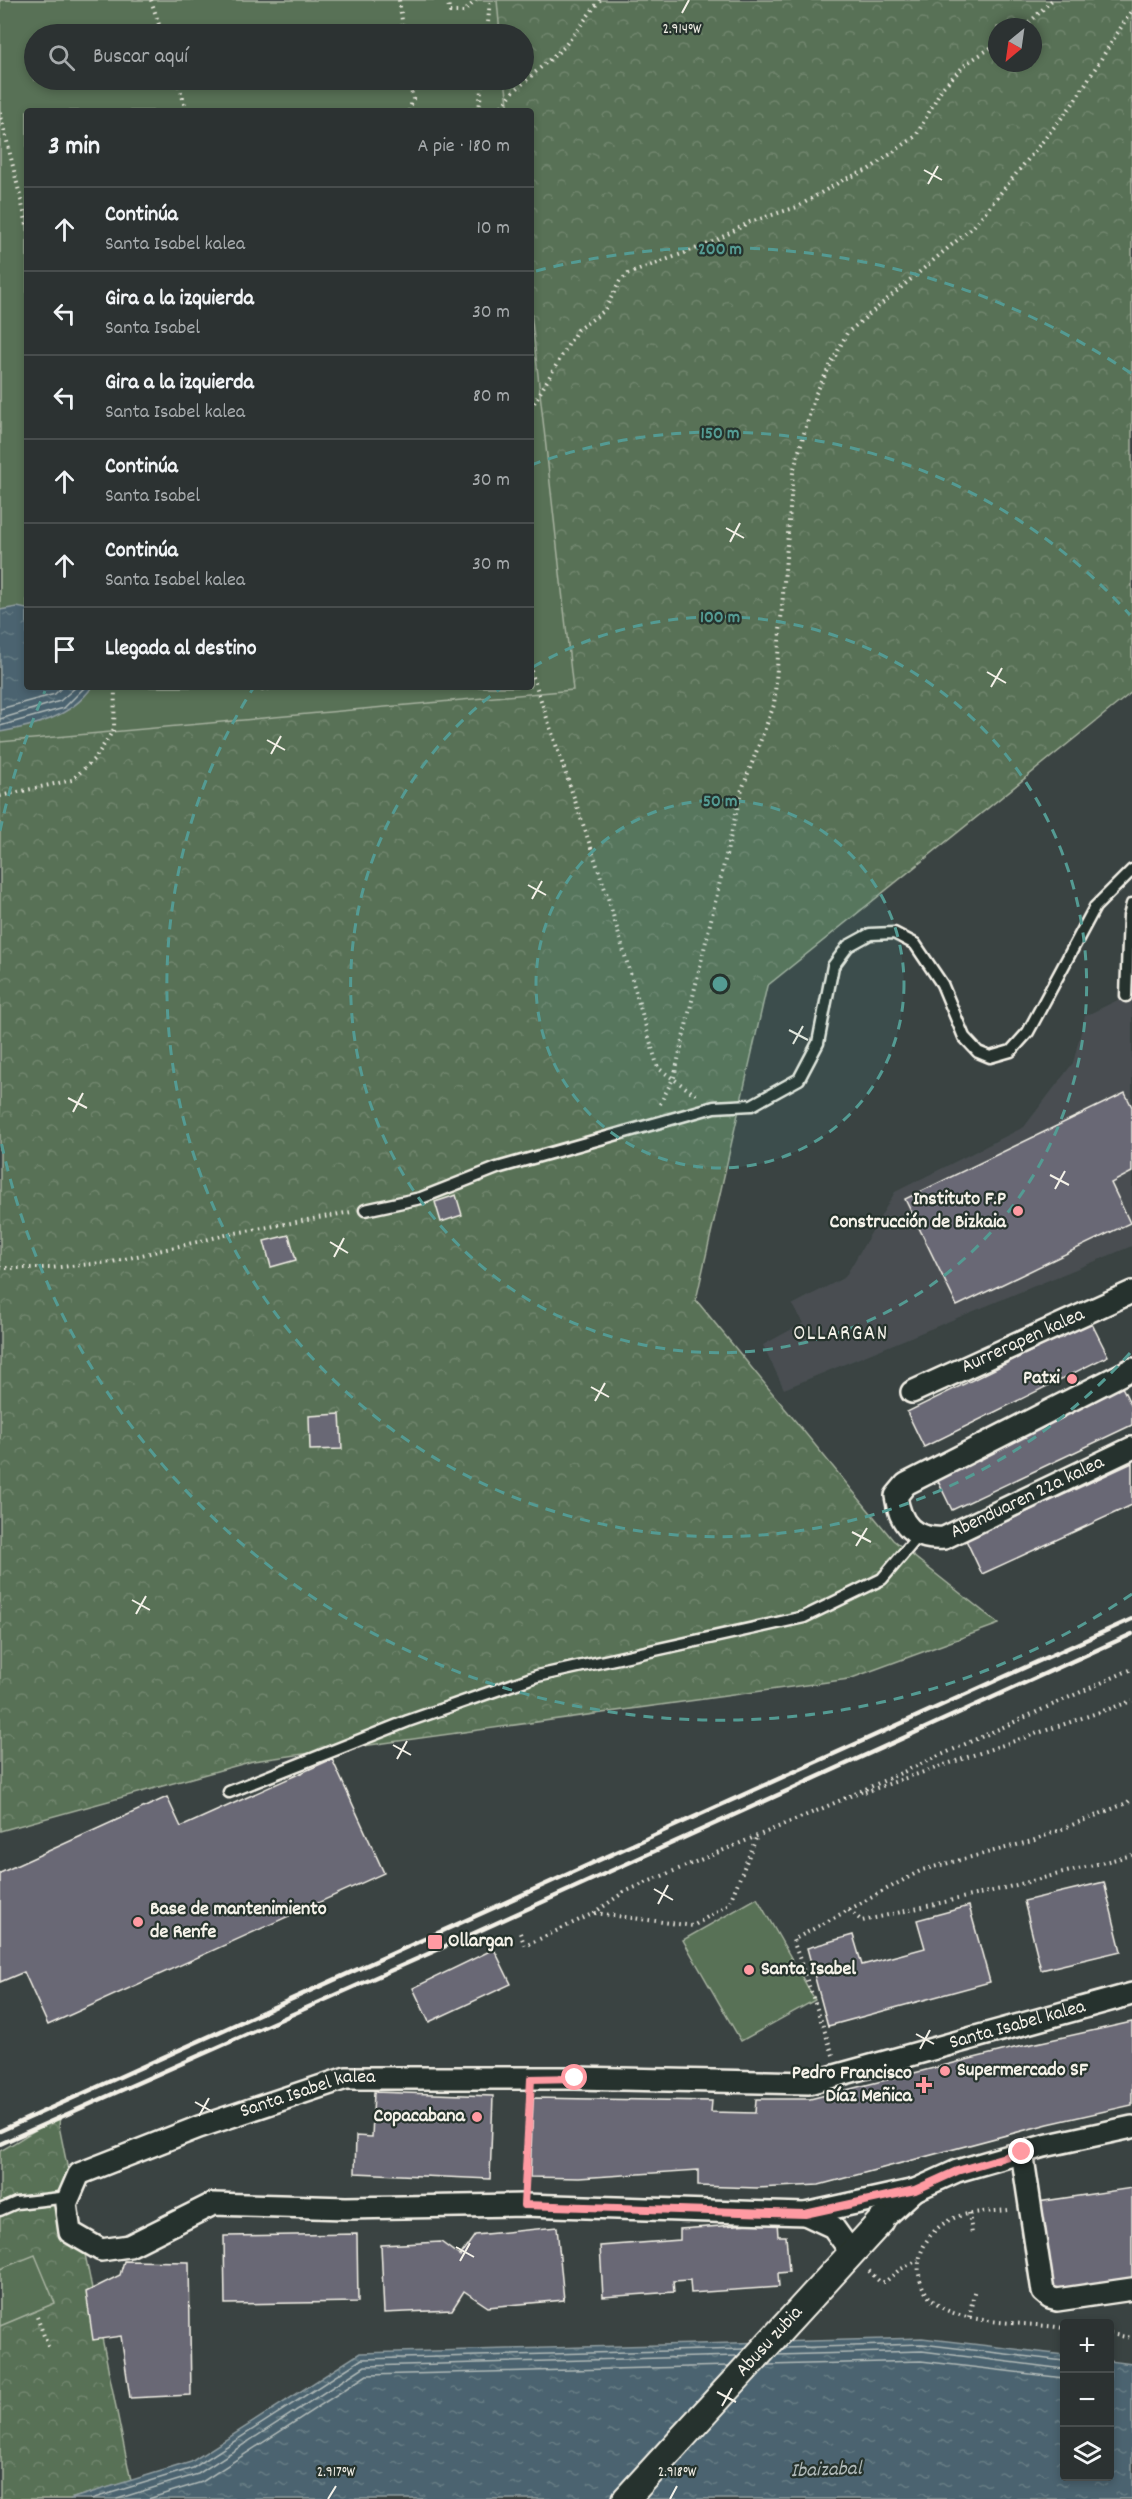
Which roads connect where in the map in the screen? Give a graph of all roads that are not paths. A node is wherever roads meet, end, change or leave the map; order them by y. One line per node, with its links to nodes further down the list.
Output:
1 (1132, 870): 4 (lane)
2 (1132, 904): 3 (lane)
3 (1126, 996)
4 (365, 1210)
5 (1132, 1292): 7 (street, Aurrerapen kalea)
6 (1132, 1369): 9 (street)
7 (912, 1392)
8 (1132, 1448): 9 (street, Abenduaren 22a kalea)
9 (919, 1535): 10 (lane)
10 (230, 1792)
11 (1132, 1994): 15 (street, Santa Isabel kalea)
12 (1132, 2127): 13 (street)
13 (1022, 2152): 14 (street); 20 (street)
14 (915, 2190): 17 (street); 18 (street)
15 (69, 2198): 16 (lane); 17 (street, Santa Isabel kalea)
16 (0, 2210)
17 (805, 2214): 19 (street)
18 (881, 2221): 19 (street, Abusu zubia)
19 (847, 2258): 21 (street, Abusu zubia)
20 (1132, 2289)
21 (626, 2499)

